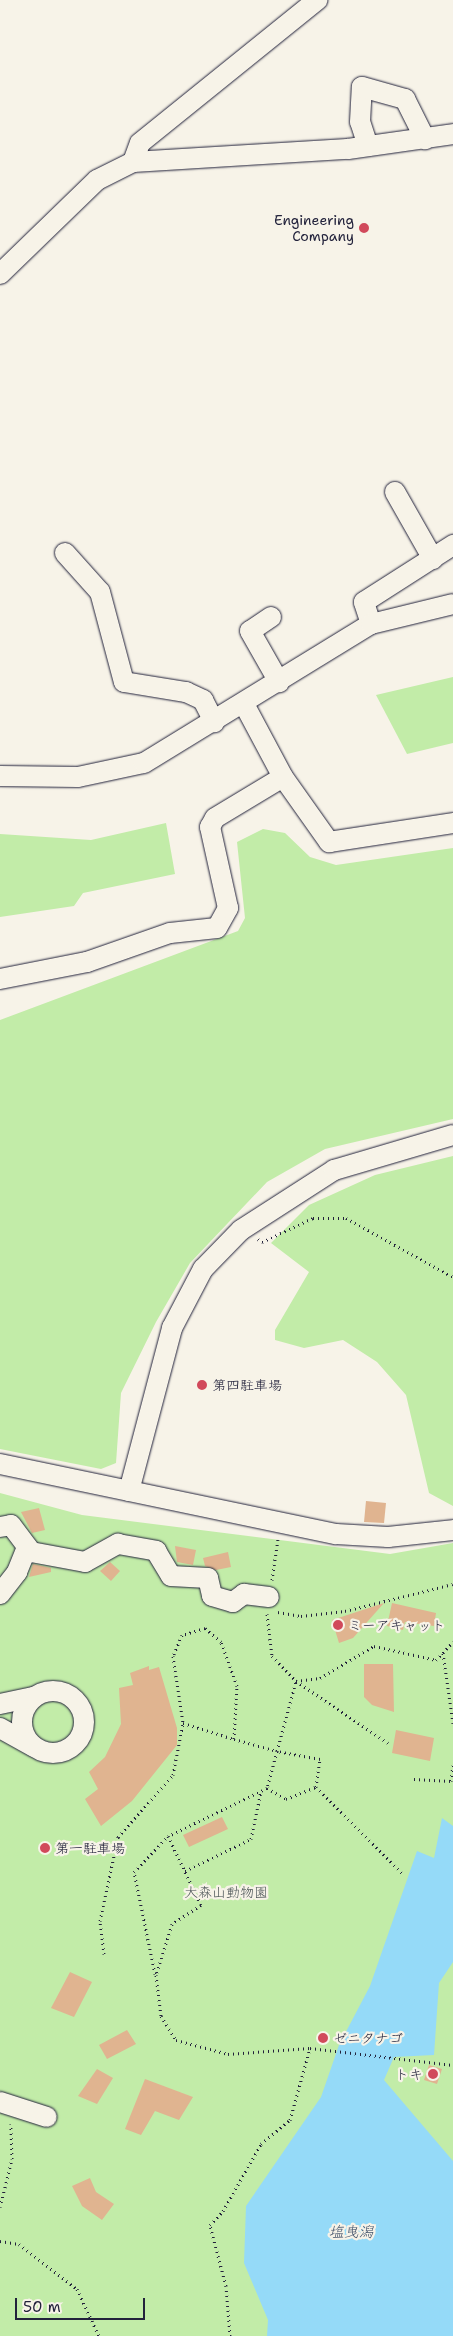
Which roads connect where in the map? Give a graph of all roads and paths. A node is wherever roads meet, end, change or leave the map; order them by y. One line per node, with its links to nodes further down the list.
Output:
1 (317, 0): 5 (street)
2 (453, 134): 3 (street)
3 (425, 138): 4 (street); 4 (street)
4 (368, 146): 5 (street)
5 (133, 162): 6 (street)
6 (0, 274)
7 (395, 492): 10 (street)
8 (453, 545): 10 (street)
9 (65, 553): 16 (street)
10 (433, 558): 13 (street)
11 (453, 604): 13 (street)
12 (271, 618): 14 (street)
13 (371, 624): 14 (street)
14 (279, 682): 15 (street)
15 (244, 704): 16 (street); 18 (street)
16 (214, 722): 17 (street)
17 (0, 776)
18 (283, 777): 19 (street); 20 (street)
19 (453, 823)
20 (0, 978)
21 (453, 1135): 22 (street)
22 (241, 1230): 23 (path); 25 (street)
23 (453, 1277)
24 (0, 1464): 25 (street)
25 (129, 1491): 26 (street)
26 (280, 1524): 28 (street); 32 (path)
27 (0, 1527): 29 (street)
28 (453, 1530)
29 (27, 1547): 31 (street); 32 (street)
30 (453, 1584): 32 (path)
31 (0, 1594)
32 (268, 1604): 35 (path)
33 (453, 1642): 34 (path)
34 (443, 1653): 35 (path); 39 (path)
35 (296, 1681): 42 (path); 44 (path)
36 (34, 1697): 37 (street); 43 (street); 43 (street)
37 (0, 1704)
38 (183, 1723): 41 (path); 41 (path); 53 (path)
39 (453, 1724)
40 (0, 1728): 43 (street)
41 (234, 1740): 44 (path)
42 (388, 1744)
43 (35, 1748)
44 (277, 1751): 47 (path); 48 (path)
45 (453, 1765): 46 (path)
46 (414, 1779)
47 (316, 1787): 48 (path); 52 (path)
48 (267, 1788): 49 (path)
49 (261, 1790): 50 (path); 51 (path)
50 (168, 1836): 51 (path); 54 (path)
51 (185, 1872): 54 (path)
52 (402, 1873)
53 (104, 1954)
54 (156, 1980): 55 (path)
55 (310, 2048): 56 (path); 62 (path)
56 (453, 2065)
57 (6, 2104): 58 (street); 59 (path)
58 (47, 2117)
59 (0, 2206)
60 (0, 2241): 61 (path)
61 (98, 2336)
62 (230, 2336)

